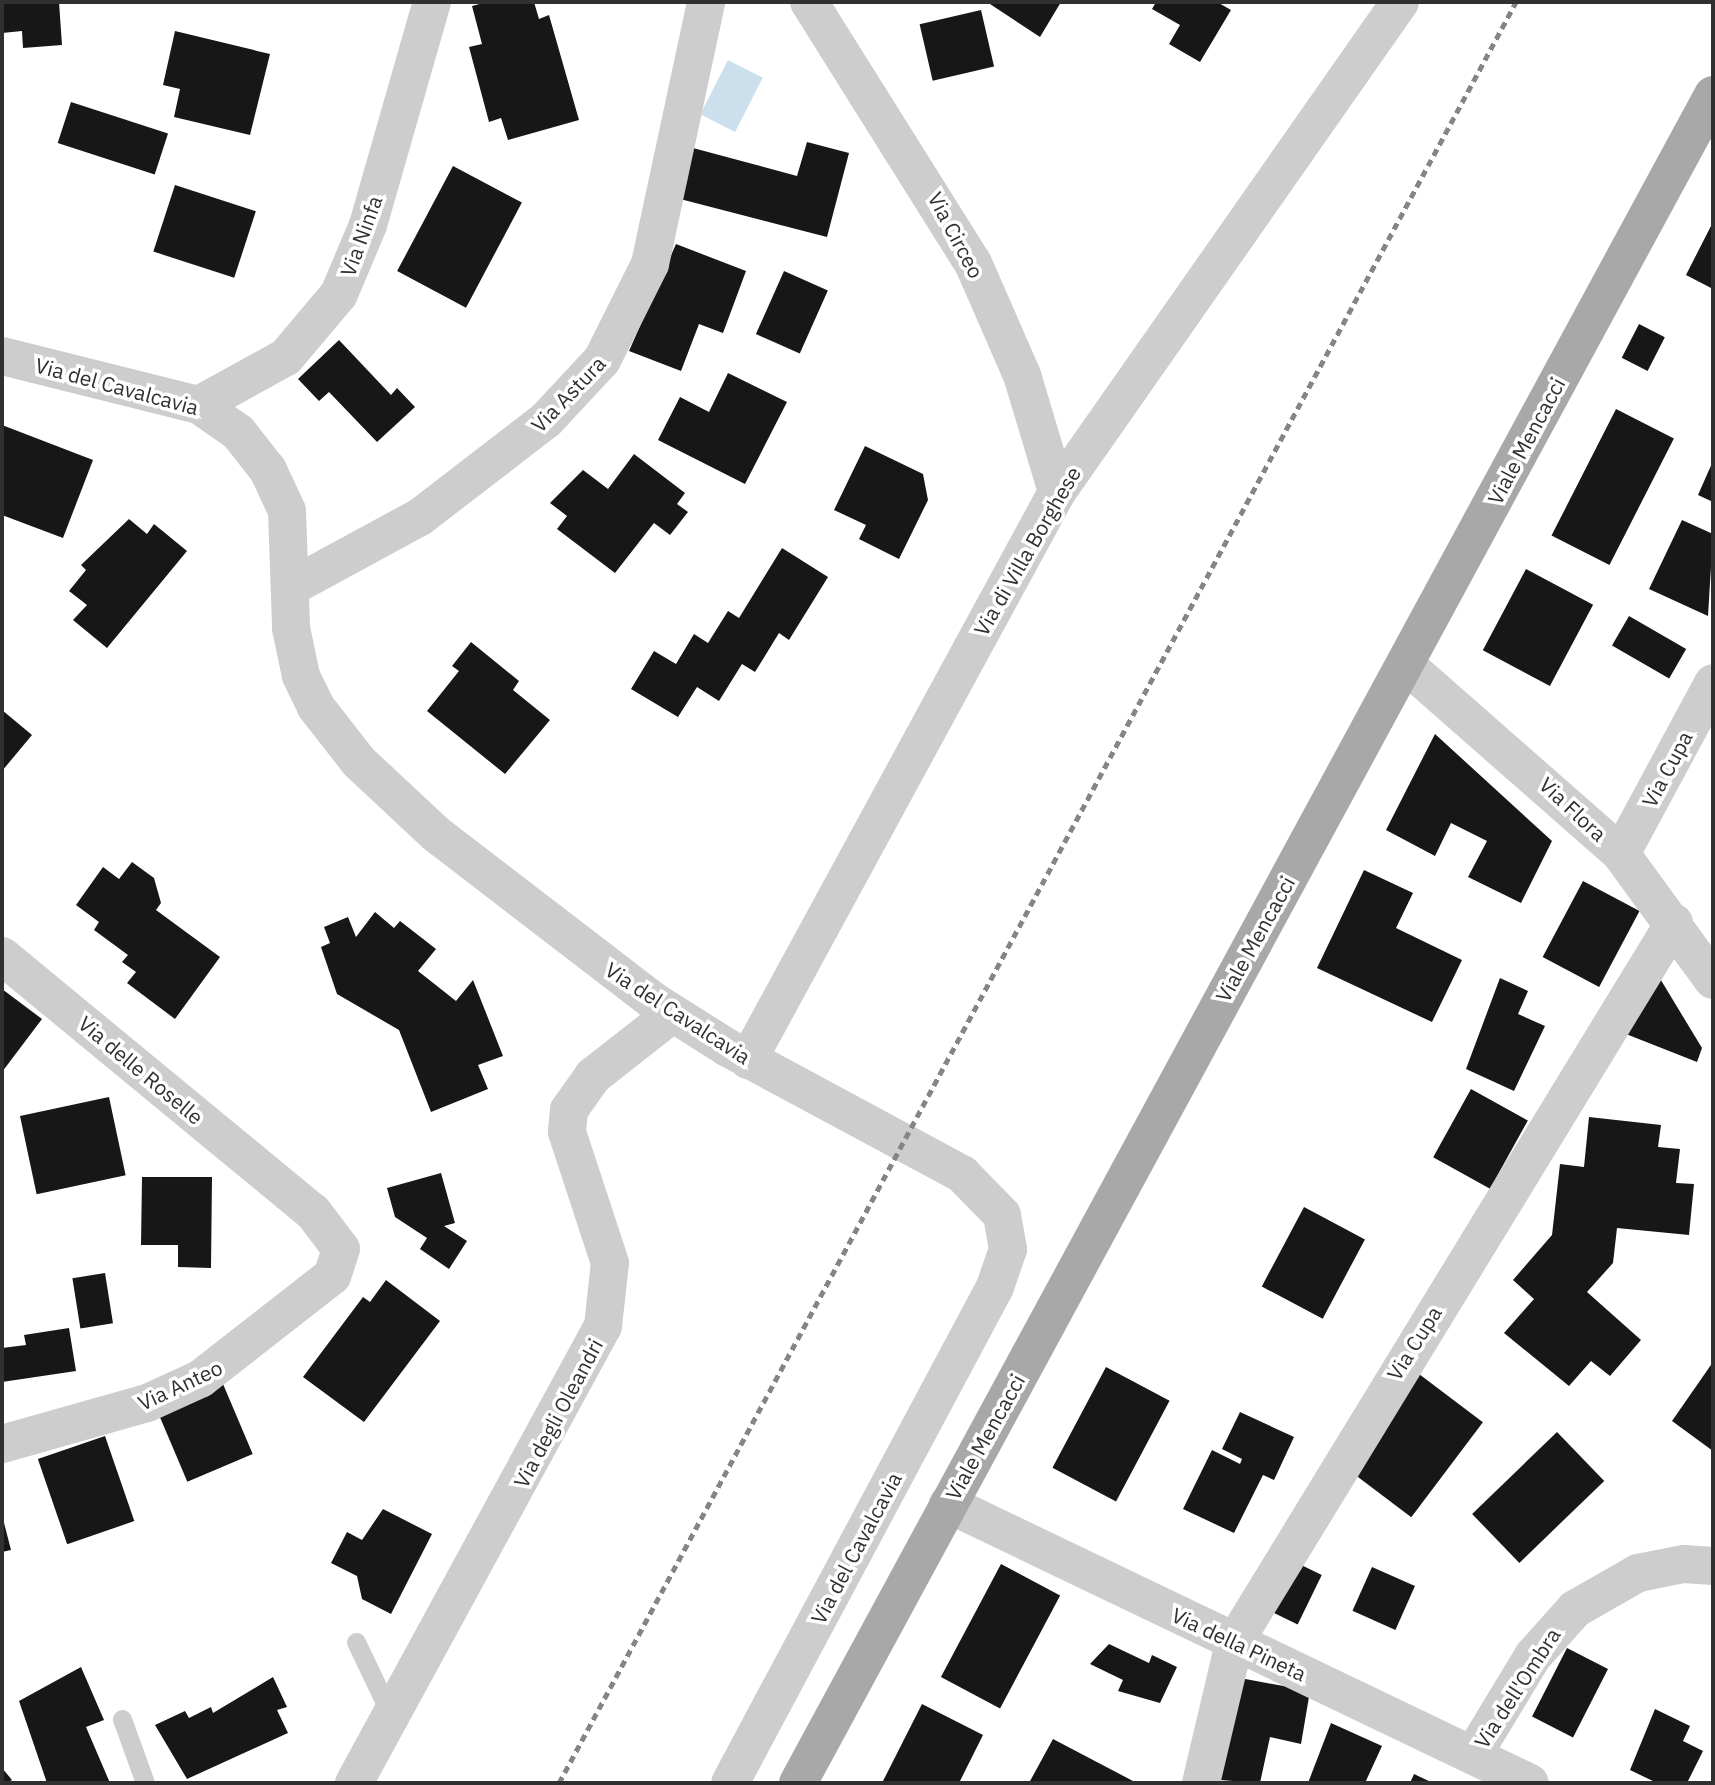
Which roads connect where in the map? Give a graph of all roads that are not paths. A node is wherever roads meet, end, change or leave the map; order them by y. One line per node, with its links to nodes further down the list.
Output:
1 (432, 2): 7 (street, Via Ninfa)
2 (706, 2): 9 (street, Via Astura)
3 (809, 2): 8 (street, Via Circeo)
4 (1400, 2): 8 (street, Via di Villa Borghese)
5 (1713, 95): 10 (main road, Viale Mencacci)
6 (2, 356): 7 (street, Via del Cavalcavia)
7 (199, 405): 9 (street, Via del Cavalcavia)
8 (1057, 492): 17 (street, Via di Villa Borghese)
9 (291, 587): 16 (street, Via del Cavalcavia)
10 (1405, 664): 12 (street, Via Flora); 20 (main road, Viale Mencacci)
11 (1713, 683): 12 (street, Via Cupa)
12 (1621, 854): 13 (street, Via Flora)
13 (1674, 923): 15 (street, Via Flora); 23 (street, Via Cupa)
14 (2, 956): 18 (street, Via delle Roselle)
15 (1713, 980)
16 (672, 1014): 17 (street, Via del Cavalcavia); 24 (street, Via degli Oleandri)
17 (748, 1060): 29 (street, Via del Cavalcavia)
18 (332, 1276): 19 (street, Via Anteo)
19 (2, 1444)
20 (948, 1504): 23 (street, Via della Pineta); 30 (main road, Viale Mencacci)
21 (1713, 1566): 26 (street, Via dell'Ombra)
22 (356, 1642): 24 (lane)
23 (1234, 1643): 26 (street, Via della Pineta); 31 (street, Via Cupa)
24 (392, 1717): 28 (street, Via degli Oleandri)
25 (122, 1719): 27 (lane)
26 (1473, 1755): 32 (street, Via della Pineta)
27 (145, 1783)
28 (354, 1783)
29 (730, 1783)
30 (798, 1783)
31 (1201, 1783)
32 (1530, 1783)

